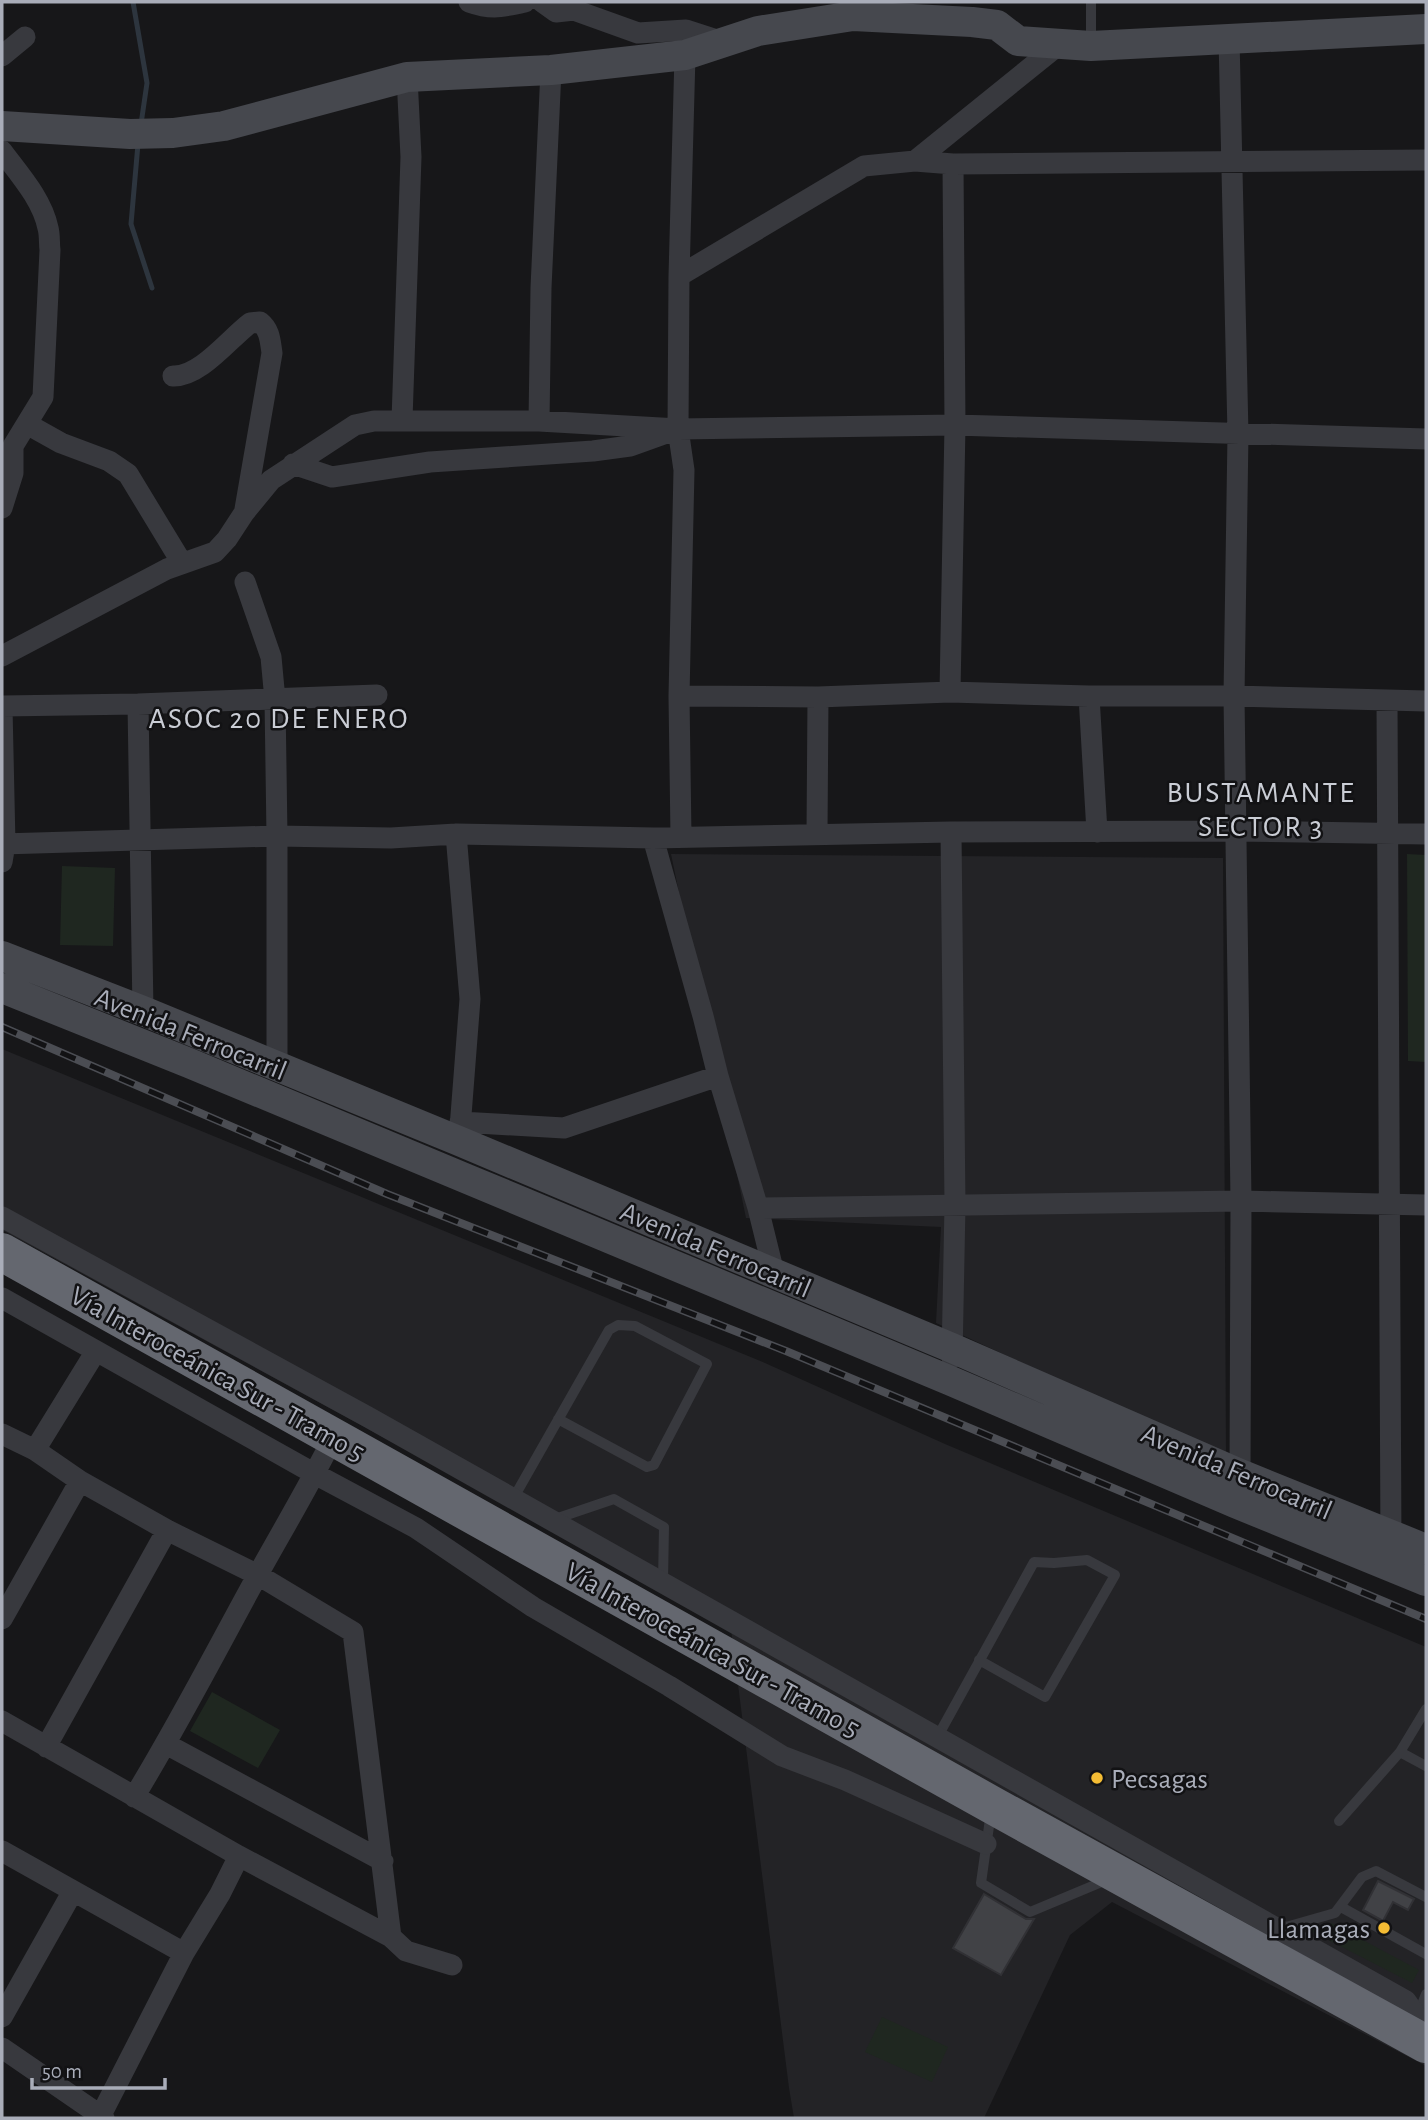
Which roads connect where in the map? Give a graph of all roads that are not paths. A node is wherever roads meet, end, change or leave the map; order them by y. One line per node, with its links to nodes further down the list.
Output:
1 (469, 2): 2 (street)
2 (525, 2)
3 (542, 2): 8 (street)
4 (1091, 2): 10 (lane)
5 (1426, 29): 7 (main road)
6 (25, 37): 12 (street)
7 (1229, 38): 10 (main road); 19 (street)
8 (723, 42): 9 (main road); 11 (main road)
9 (1061, 43): 10 (main road); 18 (street)
10 (1091, 46)
11 (685, 55): 13 (main road); 21 (street)
12 (2, 56)
13 (551, 70): 14 (main road); 24 (street)
14 (407, 77): 15 (main road); 23 (street)
15 (2, 127)
16 (2, 151): 25 (street)
17 (1426, 160): 19 (street)
18 (915, 161): 20 (street); 21 (street)
19 (1232, 162): 20 (street); 28 (street)
20 (953, 164): 26 (street)
21 (679, 276): 27 (street)
22 (173, 376): 32 (street)
23 (402, 420): 24 (street); 30 (street)
24 (539, 421): 27 (street)
25 (27, 424): 31 (street); 33 (street)
26 (955, 425): 27 (street); 28 (street); 36 (street)
27 (678, 429): 30 (street); 38 (street)
28 (1238, 434): 29 (street); 40 (street)
29 (1426, 439)
30 (293, 464): 32 (street)
31 (2, 508)
32 (244, 513): 33 (street)
33 (182, 563): 35 (street)
34 (245, 582): 42 (street)
35 (2, 656)
36 (950, 692): 39 (street); 41 (street)
37 (377, 695): 42 (street)
38 (679, 696): 41 (street); 55 (street)
39 (1088, 696): 40 (street); 49 (street)
40 (1234, 696): 43 (street); 47 (street)
41 (818, 697): 52 (street)
42 (275, 699): 45 (street); 54 (street)
43 (1387, 700): 44 (street); 50 (street)
44 (1426, 701)
45 (138, 704): 46 (street); 57 (street)
46 (2, 706): 58 (street)
47 (1235, 831): 49 (street); 50 (street); 65 (street)
48 (951, 832): 49 (street); 52 (street); 66 (street)
49 (1097, 832)
50 (1388, 833): 53 (street); 67 (street)
51 (456, 834): 54 (street); 56 (street); 64 (street)
52 (817, 834): 55 (street)
53 (1426, 834)
54 (277, 836): 57 (street); 62 (street)
55 (681, 837): 56 (street)
56 (653, 838): 63 (street)
57 (140, 841): 58 (street); 61 (street)
58 (3, 850)
59 (2, 956): 61 (main road, Avenida Ferrocarril)
60 (2, 988): 76 (main road, Avenida Ferrocarril)
61 (143, 1011): 62 (main road, Avenida Ferrocarril)
62 (277, 1068): 64 (main road, Avenida Ferrocarril)
63 (718, 1076): 64 (street); 69 (street)
64 (459, 1132): 72 (main road, Avenida Ferrocarril)
65 (1241, 1201): 66 (street); 67 (street); 83 (street)
66 (955, 1205): 69 (street); 74 (street)
67 (1389, 1205): 68 (street); 87 (street)
68 (1426, 1205)
69 (758, 1208): 72 (street)
70 (2, 1217): 84 (street)
71 (2, 1251): 79 (highway, Vía Interoceánica Sur - Tramo 5)
72 (774, 1273): 74 (main road, Avenida Ferrocarril)
73 (2, 1298): 75 (street)
74 (952, 1348): 76 (street); 83 (main road, Avenida Ferrocarril)
75 (96, 1351): 80 (street); 81 (street)
76 (951, 1381): 83 (main road, Avenida Ferrocarril)
77 (558, 1419): 77 (lane); 84 (lane)
78 (2, 1434): 80 (street)
79 (333, 1438): 81 (street); 103 (highway, Vía Interoceánica Sur - Tramo 5)
80 (35, 1450): 82 (street)
81 (315, 1474): 90 (street); 105 (street)
82 (80, 1482): 86 (street); 93 (street)
83 (1237, 1488): 87 (main road, Avenida Ferrocarril); 89 (main road, Avenida Ferrocarril)
84 (513, 1499): 85 (street)
85 (551, 1521): 91 (street); 91 (lane)
86 (167, 1530): 90 (street); 99 (street)
87 (1391, 1536): 88 (main road, Avenida Ferrocarril); 89 (street)
88 (1426, 1549)
89 (1392, 1567): 92 (main road, Avenida Ferrocarril)
90 (258, 1575): 98 (street); 108 (street)
91 (663, 1581): 97 (street)
92 (1426, 1581)
93 (2, 1619)
94 (979, 1660): 94 (lane); 97 (lane)
95 (1426, 1709): 100 (lane)
96 (2, 1721): 99 (street)
97 (937, 1736): 114 (street)
98 (166, 1744): 102 (street); 108 (street)
99 (46, 1747): 102 (street)
100 (1400, 1752): 101 (lane); 104 (lane)
101 (1426, 1766)
102 (134, 1797): 107 (street)
103 (992, 1805): 105 (lane); 109 (highway, Vía Interoceánica Sur - Tramo 5)
104 (1339, 1821)
105 (986, 1844): 109 (lane)
106 (2, 1851): 110 (street)
107 (240, 1856): 113 (street); 115 (street)
108 (383, 1861): 113 (street)
109 (1119, 1875): 114 (highway, Vía Interoceánica Sur - Tramo 5)
110 (73, 1891): 115 (street); 119 (street)
111 (1426, 1897): 112 (lane)
112 (1341, 1907): 114 (lane); 116 (lane)
113 (391, 1937): 117 (street)
114 (1262, 1937): 120 (highway, Vía Interoceánica Sur - Tramo 5)
115 (184, 1953): 122 (street)
116 (1426, 1954)
117 (452, 1965)
118 (1426, 1994): 120 (lane)
119 (2, 2017)
120 (1420, 2033)
121 (2, 2048): 122 (street)
122 (102, 2117)

